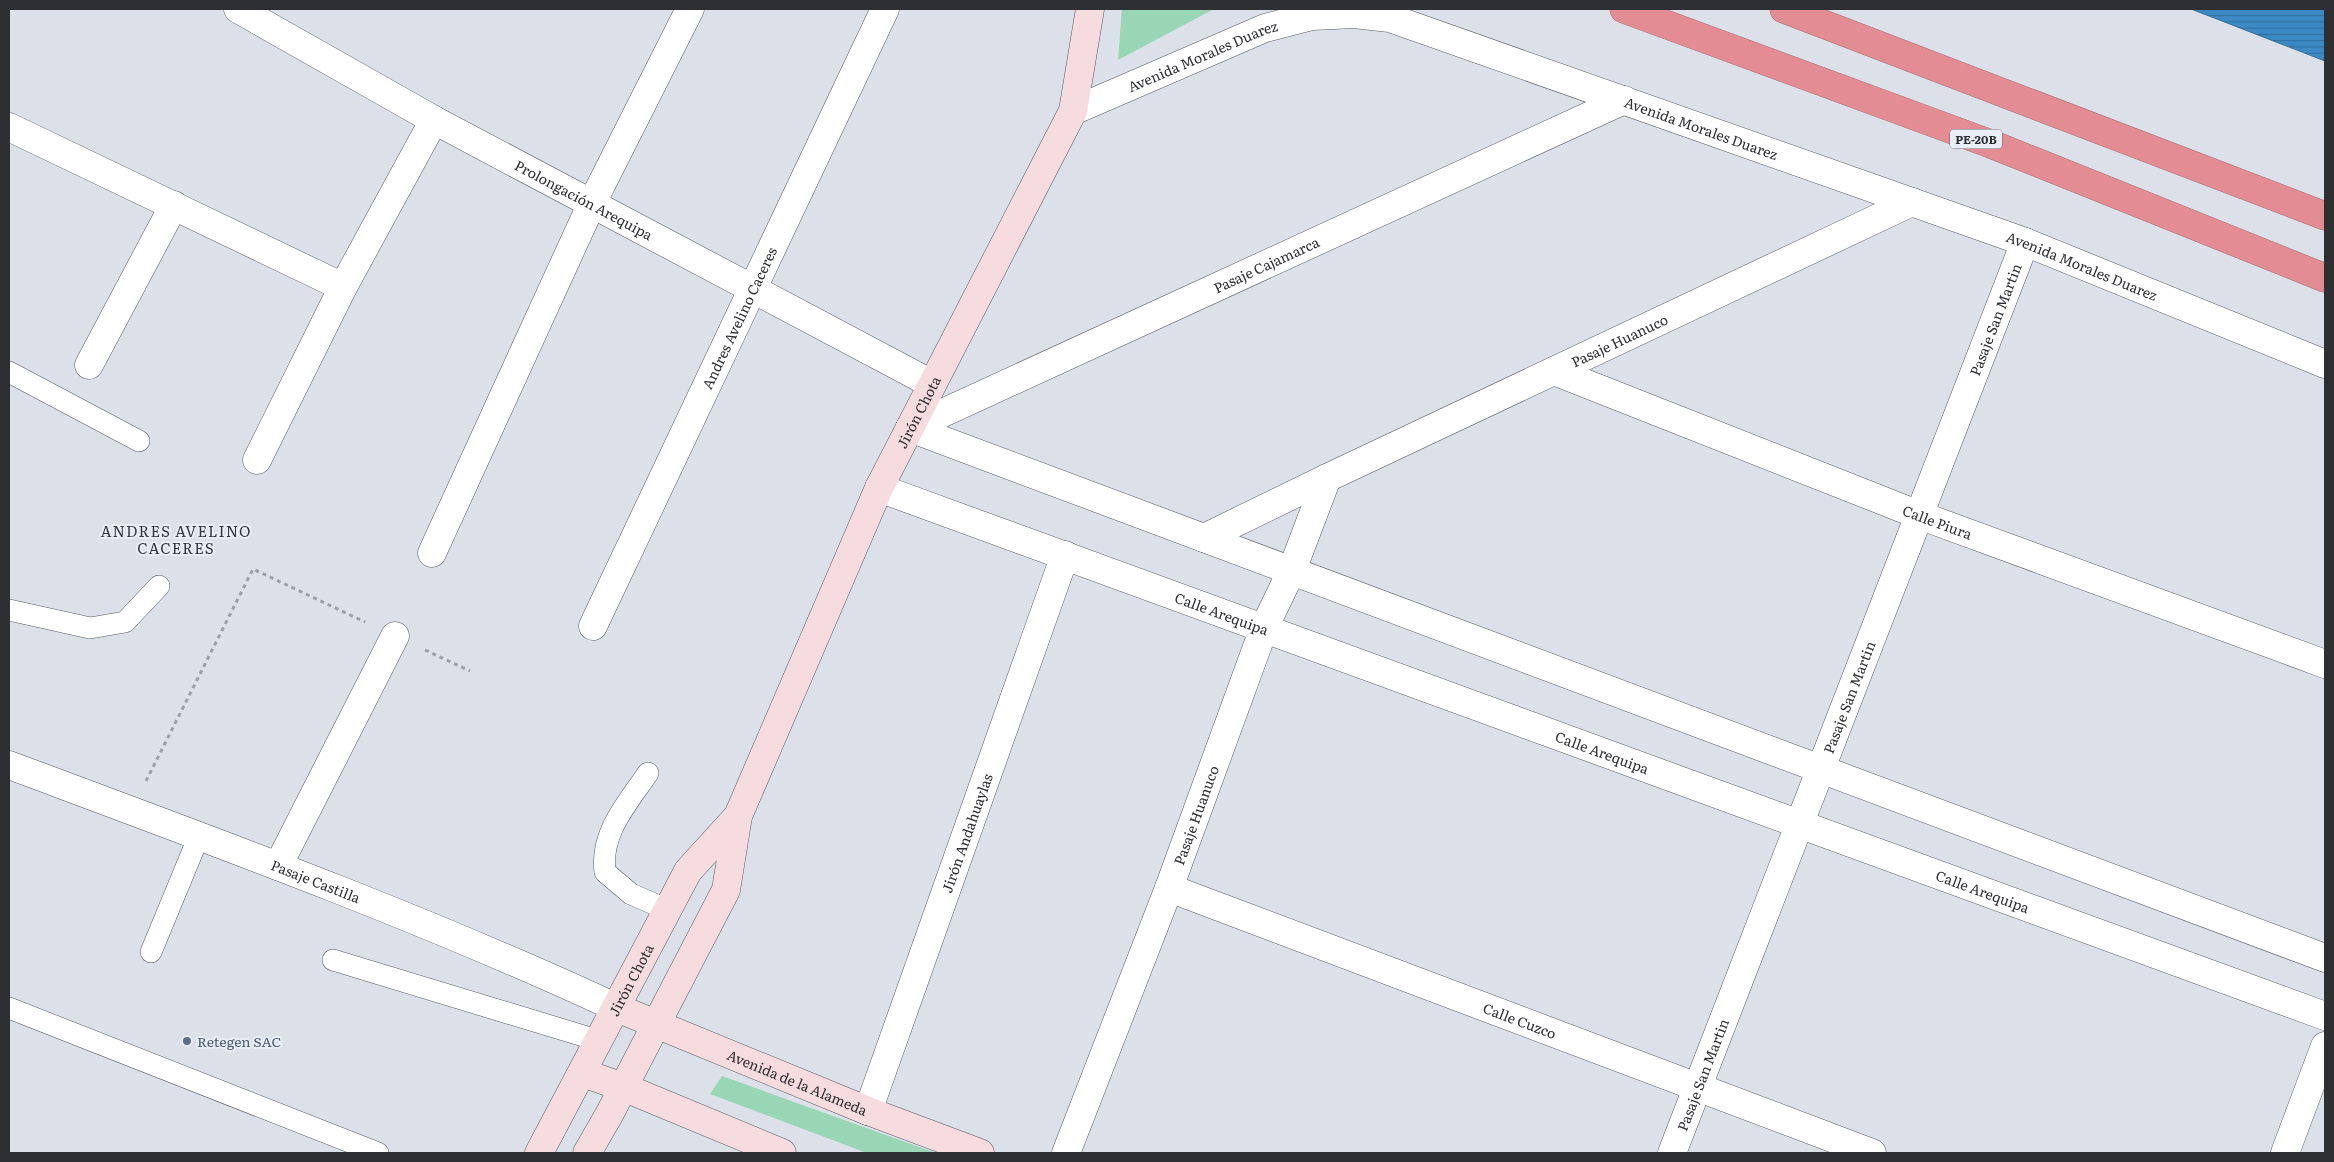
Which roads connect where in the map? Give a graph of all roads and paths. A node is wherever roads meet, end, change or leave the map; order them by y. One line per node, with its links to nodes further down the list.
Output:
1 (238, 9): 9 (street, Prolongación Arequipa)
2 (690, 9): 12 (street)
3 (885, 9): 18 (street, Andres Avelino Caceres)
4 (1090, 9): 8 (street, Jirón Chota)
5 (1624, 9): 16 (highway, PE-20B)
6 (1784, 9): 14 (highway)
7 (1624, 100): 8 (street, Avenida Morales Duarez); 11 (street, Avenida Morales Duarez); 24 (street, Pasaje Cajamarca)
8 (1073, 111): 23 (street, Jirón Chota)
9 (434, 120): 12 (street, Prolongación Arequipa); 17 (street)
10 (9, 127): 13 (street)
11 (1912, 202): 15 (street, Avenida Morales Duarez); 21 (street, Pasaje Huanuco)
12 (592, 204): 18 (street, Prolongación Arequipa); 31 (street)
13 (174, 205): 17 (street); 20 (street)
14 (2325, 216)
15 (2025, 242): 19 (street, Avenida Morales Duarez); 29 (street, Pasaje San Martin)
16 (2325, 278)
17 (343, 287): 26 (street)
18 (752, 288): 23 (street, Prolongación Arequipa); 36 (street, Andres Avelino Caceres)
19 (2325, 364)
20 (89, 365)
21 (1554, 371): 27 (street, Pasaje Huanuco); 29 (street, Calle Piura)
22 (9, 372): 25 (lane)
23 (932, 384): 24 (street, Jirón Chota)
24 (910, 428): 28 (street, Jirón Chota); 30 (street)
25 (139, 441)
26 (257, 460)
27 (1327, 478): 30 (street, Pasaje Huanuco); 33 (street, Pasaje Huanuco)
28 (880, 488): 32 (street, Calle Arequipa); 45 (street, Jirón Chota)
29 (1919, 515): 39 (street, Calle Piura); 42 (street, Pasaje San Martin)
30 (1204, 538): 33 (street)
31 (432, 553)
32 (1065, 555): 37 (street, Calle Arequipa); 63 (street, Jirón Andahuaylas)
33 (1292, 570): 37 (street, Pasaje Huanuco); 42 (street)
34 (159, 586): 35 (lane)
35 (9, 610)
36 (593, 626)
37 (1264, 628): 46 (street, Calle Arequipa); 49 (street, Pasaje Huanuco)
38 (395, 636): 40 (path); 44 (path); 48 (street)
39 (2325, 664)
40 (470, 671)
41 (9, 765): 44 (street, Pasaje Castilla)
42 (1821, 769): 46 (street, Pasaje San Martin); 52 (street)
43 (648, 773): 50 (lane)
44 (131, 810): 47 (street, Pasaje Castilla)
45 (738, 816): 50 (street, Jirón Chota); 57 (street, Jirón Chota)
46 (1800, 823): 56 (street, Calle Arequipa); 62 (street, Pasaje San Martin)
47 (199, 836): 48 (street, Pasaje Castilla); 51 (lane)
48 (278, 866): 55 (street, Pasaje Castilla)
49 (1169, 888): 62 (street, Calle Cuzco); 69 (street, Pasaje Huanuco)
50 (668, 910): 55 (street, Jirón Chota)
51 (151, 952)
52 (2325, 958)
53 (333, 960): 58 (lane)
54 (9, 1008): 64 (lane)
55 (617, 1008): 57 (street, Avenida de la Alameda); 58 (street, Jirón Chota)
56 (2325, 1016)
57 (656, 1024): 61 (street, Jirón Chota); 63 (street, Avenida de la Alameda)
58 (600, 1041): 60 (street, Jirón Chota)
59 (2325, 1046): 72 (street)
60 (583, 1073): 61 (street); 65 (street, Jirón Chota)
61 (623, 1087): 66 (street, Jirón Chota); 67 (street)
62 (1698, 1088): 70 (street, Pasaje San Martin); 71 (street, Calle Cuzco)
63 (868, 1111): 68 (street, Avenida de la Alameda)
64 (378, 1153)
65 (539, 1153)
66 (587, 1153)
67 (782, 1153)
68 (980, 1153)
69 (1066, 1153)
70 (1672, 1153)
71 (1872, 1153)
72 (2285, 1153)

